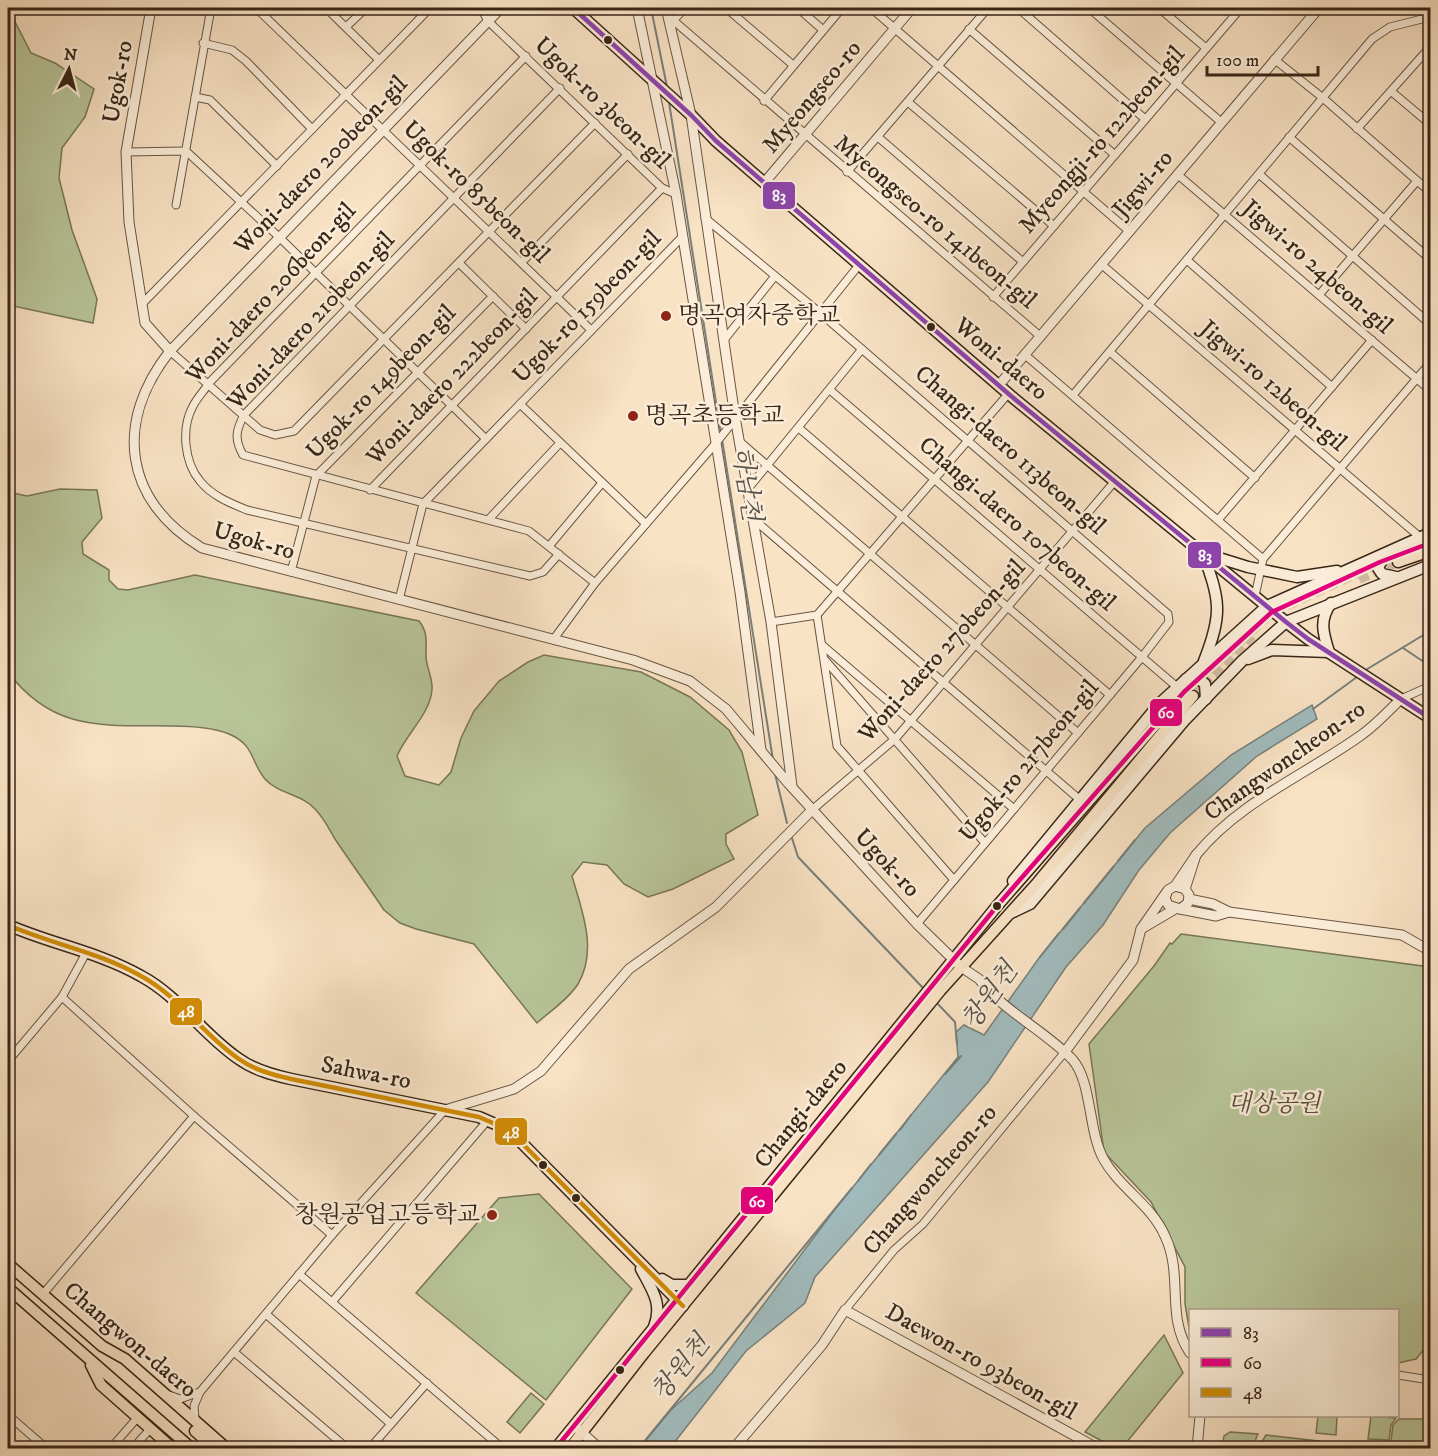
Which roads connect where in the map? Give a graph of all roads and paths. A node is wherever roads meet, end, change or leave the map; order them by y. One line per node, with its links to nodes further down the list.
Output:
1 (151, 8): 63 (street, Ugok-ro)
2 (211, 8): 34 (street)
3 (257, 8): 46 (street, Ugok-ro 85beon-gil)
4 (326, 8): 30 (street)
5 (366, 8): 30 (street)
6 (429, 8): 38 (street)
7 (481, 8): 28 (street, Ugok-ro 3beon-gil)
8 (501, 8): 28 (street, Woni-daero 200beon-gil)
9 (573, 8): 43 (main road, Woni-daero)
10 (637, 8): 43 (street)
11 (666, 8): 29 (street)
12 (685, 8): 29 (street)
13 (726, 8): 40 (street)
14 (798, 8): 33 (street)
15 (842, 8): 33 (street)
16 (872, 8): 31 (street)
17 (912, 8): 31 (street, Myeongseo-ro)
18 (988, 8): 32 (street)
19 (1018, 8): 52 (street)
20 (1089, 8): 42 (street)
21 (1159, 8): 36 (street)
22 (1227, 8): 26 (street)
23 (1241, 8): 26 (street, Myeongji-ro 122beon-gil)
24 (1303, 8): 25 (street)
25 (1315, 11): 39 (street, Jigwi-ro)
26 (1235, 14): 36 (street, Myeongji-ro 122beon-gil)
27 (1431, 17): 48 (street)
28 (488, 21): 37 (street, Ugok-ro 3beon-gil); 58 (street, Woni-daero 200beon-gil)
29 (671, 23): 49 (street, Myeongseo-ro 141beon-gil); 51 (street)
30 (346, 27): 38 (street)
31 (895, 28): 41 (street); 59 (street, Myeongseo-ro)
32 (969, 29): 41 (street); 65 (street)
33 (824, 30): 40 (street)
34 (203, 43): 47 (street); 56 (street)
35 (1431, 47): 45 (street)
36 (1206, 48): 42 (street, Myeongji-ro 122beon-gil)
37 (526, 56): 44 (street, Ugok-ro 3beon-gil); 66 (street, Woni-daero 206beon-gil)
38 (378, 59): 46 (street)
39 (1274, 59): 48 (street); 53 (street, Jigwi-ro)
40 (793, 65): 49 (street)
41 (939, 67): 50 (street); 74 (street)
42 (1177, 82): 52 (street, Myeongji-ro 122beon-gil); 53 (street)
43 (657, 86): 51 (main road, Woni-daero); 76 (street)
44 (560, 88): 54 (street, Ugok-ro 3beon-gil); 77 (street, Woni-daero 210beon-gil)
45 (1392, 92): 55 (street); 57 (street)
46 (346, 94): 56 (street); 58 (street, Ugok-ro 85beon-gil)
47 (195, 97): 62 (street); 67 (street)
48 (1323, 98): 57 (street); 61 (street)
49 (764, 101): 59 (street, Myeongseo-ro 141beon-gil)
50 (908, 102): 60 (street); 83 (street)
51 (689, 112): 72 (main road, Woni-daero); 81 (street)
52 (1145, 119): 65 (street, Myeongji-ro 122beon-gil)
53 (1221, 122): 69 (street, Jigwi-ro)
54 (595, 123): 64 (street, Ugok-ro 3beon-gil); 84 (street)
55 (1431, 124)
56 (312, 129): 67 (street)
57 (1357, 129): 71 (street)
58 (383, 130): 66 (street, Ugok-ro 85beon-gil); 86 (street, Woni-daero 200beon-gil)
59 (805, 136): 68 (street, Myeongseo-ro 141beon-gil); 72 (street, Myeongseo-ro)
60 (878, 137): 68 (street); 92 (street)
61 (1289, 138): 70 (street); 82 (street)
62 (186, 151): 63 (street); 78 (street); 79 (street)
63 (126, 152): 102 (street, Ugok-ro)
64 (628, 154): 73 (street, Ugok-ro 3beon-gil); 91 (street)
65 (1114, 155): 74 (street, Myeongji-ro 122beon-gil)
66 (421, 164): 77 (street, Ugok-ro 85beon-gil); 96 (street, Woni-daero 206beon-gil)
67 (277, 166): 78 (street)
68 (847, 172): 101 (street, Myeongseo-ro 141beon-gil)
69 (1177, 174): 80 (street, Jigwi-ro 24beon-gil); 85 (street, Jigwi-ro)
70 (1259, 174): 80 (street); 88 (street)
71 (1417, 181): 75 (street); 82 (street)
72 (764, 183): 95 (main road, Woni-daero)
73 (662, 188): 76 (street, Ugok-ro 3beon-gil); 100 (street, Woni-daero 222beon-gil)
74 (1084, 192): 83 (street, Myeongji-ro 122beon-gil); 85 (street)
75 (1431, 192)
76 (676, 194): 87 (street)
77 (456, 197): 84 (street, Ugok-ro 85beon-gil); 103 (street, Woni-daero 210beon-gil)
78 (242, 203): 86 (street); 102 (street)
79 (176, 205)
80 (1225, 213): 90 (street); 98 (street, Jigwi-ro 24beon-gil)
81 (705, 218): 97 (street, Changi-daero 113beon-gil); 111 (street)
82 (1385, 219): 88 (street); 89 (street)
83 (1054, 226): 92 (street, Myeongji-ro 122beon-gil)
84 (489, 230): 91 (street, Ugok-ro 85beon-gil); 93 (street)
85 (1129, 231): 94 (street, Jigwi-ro)
86 (279, 237): 96 (street); 114 (street, Woni-daero 200beon-gil)
87 (682, 237): 108 (street, Ugok-ro 159beon-gil); 134 (street)
88 (1352, 257): 98 (street); 106 (street)
89 (1431, 259)
90 (1188, 261): 104 (street); 122 (street)
91 (522, 262): 100 (street, Ugok-ro 85beon-gil)
92 (1023, 262): 101 (street, Myeongji-ro 122beon-gil)
93 (459, 263): 99 (street); 107 (street); 110 (street)
94 (1101, 264): 104 (street, Jigwi-ro 12beon-gil); 109 (street, Jigwi-ro)
95 (859, 265): 105 (street); 121 (main road, Woni-daero)
96 (315, 274): 103 (street); 120 (street, Woni-daero 206beon-gil)
97 (776, 276): 105 (street, Changi-daero 113beon-gil); 111 (street)
98 (1319, 295): 112 (street, Jigwi-ro 24beon-gil)
99 (493, 296): 107 (street); 118 (street, Ugok-ro 149beon-gil)
100 (557, 297): 107 (street, Woni-daero 222beon-gil); 108 (street, Ugok-ro 85beon-gil)
101 (993, 297): 109 (street, Myeongseo-ro 141beon-gil)
102 (142, 304): 114 (street, Ugok-ro)
103 (350, 306): 110 (street); 129 (street, Woni-daero 210beon-gil)
104 (1150, 306): 115 (street); 132 (street, Jigwi-ro 12beon-gil)
105 (819, 312): 113 (street, Changi-daero 113beon-gil); 130 (street)
106 (1431, 324)
107 (526, 329): 128 (street, Woni-daero 222beon-gil)
108 (591, 330): 127 (street, Ugok-ro 159beon-gil)
109 (1040, 336): 116 (street, Jigwi-ro)
110 (383, 339): 118 (street); 129 (street)
111 (724, 340): 130 (street)
112 (1372, 340): 119 (street, Jigwi-ro 24beon-gil); 122 (street)
113 (862, 349): 123 (street); 136 (street, Changi-daero 113beon-gil)
114 (170, 351): 120 (street); 167 (street, Ugok-ro)
115 (1110, 352): 126 (street); 141 (street)
116 (1024, 354): 121 (street, Jigwi-ro); 126 (street)
117 (1431, 363): 119 (street)
118 (418, 373): 128 (street); 140 (street, Ugok-ro 149beon-gil)
119 (1416, 378): 124 (street, Jigwi-ro 24beon-gil); 139 (street)
120 (209, 383): 129 (street); 152 (street, Woni-daero 206beon-gil)
121 (999, 385): 125 (main road, Woni-daero)
122 (1332, 387): 132 (street)
123 (831, 390): 131 (street); 142 (street, Changi-daero 107beon-gil)
124 (1431, 390)
125 (1009, 393): 136 (street); 143 (main road, Woni-daero)
126 (1073, 395): 151 (street)
127 (520, 404): 133 (street, Ugok-ro 159beon-gil); 137 (street, Ugok-ro 159beon-gil)
128 (452, 406): 133 (street); 145 (street, Woni-daero 222beon-gil)
129 (244, 415): 140 (street, Woni-daero 210beon-gil)
130 (733, 419): 134 (street); 135 (street)
131 (800, 429): 138 (street); 148 (street)
132 (1295, 431): 139 (street, Jigwi-ro 12beon-gil); 141 (street)
133 (486, 439): 147 (street, Ugok-ro 159beon-gil)
134 (717, 440): 153 (street); 199 (street)
135 (739, 441): 138 (street); 146 (street)
136 (968, 442): 142 (street); 154 (street, Changi-daero 113beon-gil)
137 (560, 443): 144 (street, Ugok-ro 159beon-gil); 150 (street)
138 (768, 466): 146 (street); 159 (street)
139 (1340, 470): 155 (street, Jigwi-ro 12beon-gil); 163 (street)
140 (316, 476): 145 (street, Woni-daero 210beon-gil); 152 (street, Ugok-ro 149beon-gil)
141 (1255, 478): 151 (street)
142 (935, 479): 148 (street); 165 (street, Changi-daero 107beon-gil)
143 (1115, 481): 154 (street, Woni-daero 270beon-gil); 160 (main road, Woni-daero)
144 (602, 483): 153 (street, Ugok-ro 159beon-gil); 156 (street)
145 (370, 490): 147 (street, Woni-daero 210beon-gil)
146 (747, 490): 149 (street)
147 (423, 504): 150 (street, Woni-daero 210beon-gil); 157 (street, Ugok-ro 159beon-gil)
148 (902, 515): 159 (street); 175 (street)
149 (751, 517): 170 (street); 177 (street)
150 (489, 519): 156 (street, Woni-daero 210beon-gil)
151 (1218, 520): 163 (street)
152 (305, 522): 157 (street, Woni-daero 206beon-gil); 167 (street, Ugok-ro 149beon-gil)
153 (645, 524): 169 (street)
154 (1074, 530): 165 (street, Woni-daero 270beon-gil); 178 (street, Changi-daero 113beon-gil)
155 (1427, 538): 158 (main road); 161 (main road)
156 (550, 545): 162 (street, Woni-daero 210beon-gil)
157 (411, 548): 162 (street, Woni-daero 206beon-gil); 172 (street, Ugok-ro 159beon-gil)
158 (1431, 551)
159 (871, 553): 170 (street); 181 (street)
160 (1203, 553): 163 (main road); 171 (main road, Woni-daero); 187 (main road)
161 (1385, 553): 166 (main road); 168 (main road)
162 (559, 554): 169 (street, Woni-daero 210beon-gil)
163 (1262, 564): 166 (main road); 171 (street)
164 (1431, 565): 168 (main road)
165 (1041, 569): 175 (street, Woni-daero 270beon-gil); 184 (street, Changi-daero 107beon-gil)
166 (1351, 569): 174 (main road)
167 (291, 572): 172 (street, Ugok-ro)
168 (1398, 577): 173 (main road)
169 (595, 583): 180 (street)
170 (839, 591): 176 (street); 189 (street)
171 (1255, 596): 174 (main road, Woni-daero)
172 (399, 600): 180 (street, Ugok-ro)
173 (1332, 601): 179 (main road); 183 (main road)
174 (1267, 606): 179 (main road, Woni-daero); 187 (main road)
175 (1007, 608): 181 (street, Woni-daero 270beon-gil); 192 (street)
176 (818, 615): 177 (street); 182 (street)
177 (771, 622): 202 (street)
178 (1169, 622): 184 (street, Ugok-ro 217beon-gil)
179 (1286, 622): 183 (main road, Woni-daero); 186 (main road)
180 (553, 640): 199 (street, Ugok-ro)
181 (975, 644): 189 (street, Woni-daero 270beon-gil); 197 (street)
182 (822, 645): 185 (street); 196 (street)
183 (1331, 654): 186 (main road); 194 (main road, Woni-daero)
184 (1142, 657): 191 (street, Changi-daero 107beon-gil); 192 (street, Ugok-ro 217beon-gil)
185 (824, 659): 198 (street); 200 (street)
186 (1242, 661): 193 (main road)
187 (1203, 664): 188 (main road)
188 (1186, 680): 191 (main road); 193 (main road)
189 (943, 683): 196 (street, Woni-daero 270beon-gil); 201 (street)
190 (1431, 686): 194 (street, Changwoncheon-ro)
191 (1185, 692): 203 (main road); 213 (main road); 216 (main road)
192 (1110, 695): 197 (street, Ugok-ro 217beon-gil)
193 (1206, 699): 216 (main road)
194 (1401, 699): 195 (main road); 207 (street, Changwoncheon-ro)
195 (1431, 718)
196 (911, 720): 198 (street, Woni-daero 270beon-gil); 204 (street)
197 (1078, 733): 201 (street, Ugok-ro 217beon-gil)
198 (896, 738): 200 (street, Woni-daero 270beon-gil); 206 (street)
199 (763, 754): 202 (street, Ugok-ro)
200 (859, 770): 205 (street, Woni-daero 270beon-gil); 208 (street)
201 (1046, 771): 203 (street); 204 (street, Ugok-ro 217beon-gil)
202 (790, 785): 205 (street, Ugok-ro)
203 (1078, 799): 213 (main road)
204 (1014, 809): 206 (street, Ugok-ro 217beon-gil)
205 (812, 810): 217 (street, Ugok-ro); 227 (street)
206 (985, 843): 208 (street, Ugok-ro 217beon-gil)
207 (1196, 855): 209 (street, Changwoncheon-ro); 210 (street)
208 (954, 880): 217 (street, Ugok-ro 217beon-gil)
209 (1175, 886): 210 (street); 211 (street)
210 (1185, 889): 212 (street)
211 (1166, 893): 214 (street); 219 (street)
212 (1189, 899): 214 (street); 215 (street)
213 (997, 906): 222 (main road)
214 (1177, 909): 215 (street); 219 (street)
215 (1229, 912): 220 (street)
216 (1011, 913): 222 (main road)
217 (917, 924): 222 (street, Ugok-ro)
218 (8, 925): 221 (main road, Sahwa-ro)
219 (1141, 929): 225 (street, Changwoncheon-ro)
220 (1431, 951)
221 (86, 953): 223 (street); 227 (main road, Sahwa-ro)
222 (957, 963): 224 (main road); 225 (street, Ugok-ro)
223 (62, 997): 226 (street); 228 (street)
224 (924, 1002): 234 (main road, Changi-daero); 238 (main road, Changi-daero)
225 (1064, 1053): 239 (street, Changwoncheon-ro); 243 (street, Ugok-ro)
226 (8, 1061)
227 (446, 1110): 229 (main road, Sahwa-ro); 230 (street)
228 (194, 1116): 230 (street); 236 (street)
229 (488, 1120): 231 (main road, Sahwa-ro); 237 (street)
230 (332, 1235): 233 (street)
231 (635, 1258): 234 (main road); 238 (main road, Sahwa-ro); 241 (main road)
232 (8, 1264): 236 (main road, Changwon-daero)
233 (299, 1274): 237 (street); 240 (street)
234 (688, 1285): 238 (main road, Changi-daero)
235 (8, 1288): 245 (main road, Changwon-daero)
236 (43, 1294): 242 (main road, Changwon-daero)
237 (332, 1302): 248 (street)
238 (680, 1303): 241 (main road, Changi-daero); 257 (main road, Changi-daero)
239 (845, 1310): 271 (street, Changwoncheon-ro); 272 (street, Daewon-ro 93beon-gil)
240 (266, 1314): 244 (street); 255 (street)
241 (654, 1328): 257 (main road, Changi-daero)
242 (102, 1346): 250 (main road, Changwon-daero); 264 (main road)
243 (1189, 1349)
244 (234, 1352): 249 (street); 266 (street)
245 (88, 1359): 252 (main road); 263 (main road, Changwon-daero)
246 (1399, 1376): 247 (street)
247 (1431, 1380)
248 (427, 1383): 255 (street); 268 (street)
249 (201, 1392): 250 (street); 254 (street)
250 (164, 1394): 254 (main road, Changwon-daero)
251 (8, 1415): 259 (street)
252 (138, 1417): 256 (main road); 260 (street)
253 (1200, 1417): 273 (street)
254 (198, 1424): 265 (main road, Changwon-daero)
255 (391, 1424): 267 (street)
256 (151, 1428): 261 (street); 262 (main road)
257 (578, 1430): 258 (street); 269 (main road, Changi-daero); 270 (main road, Changi-daero)
258 (597, 1446)
259 (46, 1449)
260 (111, 1449)
261 (133, 1449)
262 (172, 1449)
263 (191, 1449)
264 (214, 1449)
265 (225, 1449)
266 (347, 1449)
267 (370, 1449)
268 (502, 1449)
269 (556, 1449)
270 (570, 1449)
271 (734, 1449)
272 (1098, 1449)
273 (1197, 1449)

